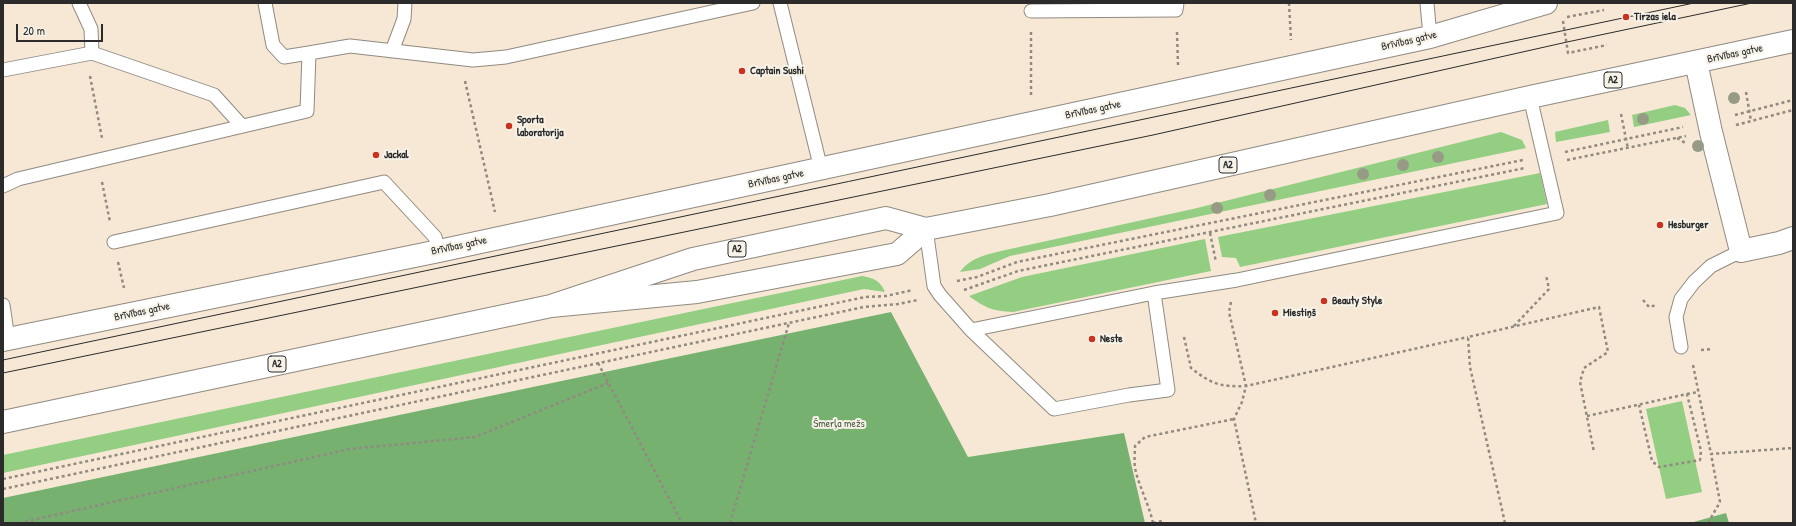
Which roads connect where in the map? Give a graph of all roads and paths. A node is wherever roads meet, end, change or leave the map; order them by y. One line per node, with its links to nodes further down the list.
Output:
1 (79, 3): 18 (lane)
2 (265, 3): 17 (lane)
3 (405, 3): 16 (lane)
4 (753, 3): 19 (lane)
5 (780, 3): 37 (lane)
6 (1289, 3): 15 (path)
7 (1427, 3): 12 (lane)
8 (1546, 3): 12 (main road, Brīvības gatve)
9 (1177, 6): 11 (lane); 21 (path)
10 (1604, 10): 14 (path)
11 (1031, 11): 26 (path)
12 (1430, 37): 37 (main road, Brīvības gatve)
13 (1793, 41): 20 (main road, Brīvības gatve / A2)
14 (1606, 45)
15 (1291, 47)
16 (392, 51): 17 (lane); 19 (lane)
17 (309, 53): 31 (lane)
18 (89, 54): 22 (lane); 31 (lane); 35 (path)
19 (460, 59): 39 (path)
20 (1696, 62): 24 (main road, Brīvības gatve / A2); 32 (main road)
21 (1178, 68)
22 (3, 70)
23 (1746, 92): 28 (path)
24 (1530, 98): 36 (lane); 40 (main road, Brīvības gatve / A2)
25 (1793, 100): 28 (path)
26 (1031, 102)
27 (1793, 110): 30 (path)
28 (1750, 111): 30 (path); 32 (path)
29 (1621, 114): 33 (path)
30 (1751, 121): 32 (path)
31 (242, 126): 35 (lane)
32 (1710, 127): 33 (path); 34 (path); 45 (main road)
33 (1626, 139): 34 (path); 36 (path)
34 (1628, 149): 36 (path)
35 (106, 158): 38 (lane)
36 (1546, 160): 41 (path); 47 (path); 48 (lane)
37 (821, 169): 44 (main road, Brīvības gatve)
38 (3, 186)
39 (496, 216)
40 (926, 229): 51 (lane); 53 (main road, Brīvības gatve / A2); 53 (main road, Brīvības gatve / A2)
41 (1210, 233): 48 (path); 51 (path)
42 (1793, 238): 45 (main road)
43 (114, 242): 44 (lane)
44 (439, 251): 59 (main road, Brīvības gatve)
45 (1741, 252): 60 (lane)
46 (1546, 275): 55 (path)
47 (960, 280)
48 (1237, 280): 49 (lane); 66 (path)
49 (1154, 292): 56 (lane); 57 (lane)
50 (896, 294): 76 (path)
51 (940, 295): 54 (path); 56 (lane)
52 (3, 305): 59 (lane)
53 (551, 306): 72 (main road, Brīvības gatve / A2)
54 (789, 323): 63 (path); 81 (path)
55 (1514, 327): 58 (path); 70 (path)
56 (971, 330): 57 (lane)
57 (1160, 331): 66 (path)
58 (1468, 337): 66 (path); 84 (path)
59 (6, 339)
60 (1681, 347)
61 (1712, 348): 62 (path)
62 (1698, 350)
63 (598, 363): 65 (path); 77 (path)
64 (1693, 366): 67 (path)
65 (608, 383): 79 (path); 80 (path)
66 (1246, 386): 71 (path)
67 (1698, 392): 68 (path); 75 (path)
68 (1687, 394): 69 (path); 69 (path)
69 (1639, 404): 70 (path)
70 (1587, 416): 74 (path)
71 (1234, 419): 82 (path); 83 (path)
72 (3, 422)
73 (1793, 448): 75 (path)
74 (1594, 452)
75 (1711, 454): 85 (path)
76 (3, 479)
77 (3, 489)
78 (1162, 521): 82 (path)
79 (19, 523)
80 (682, 523)
81 (730, 523)
82 (1153, 523)
83 (1256, 523)
84 (1505, 523)
85 (1708, 523)

